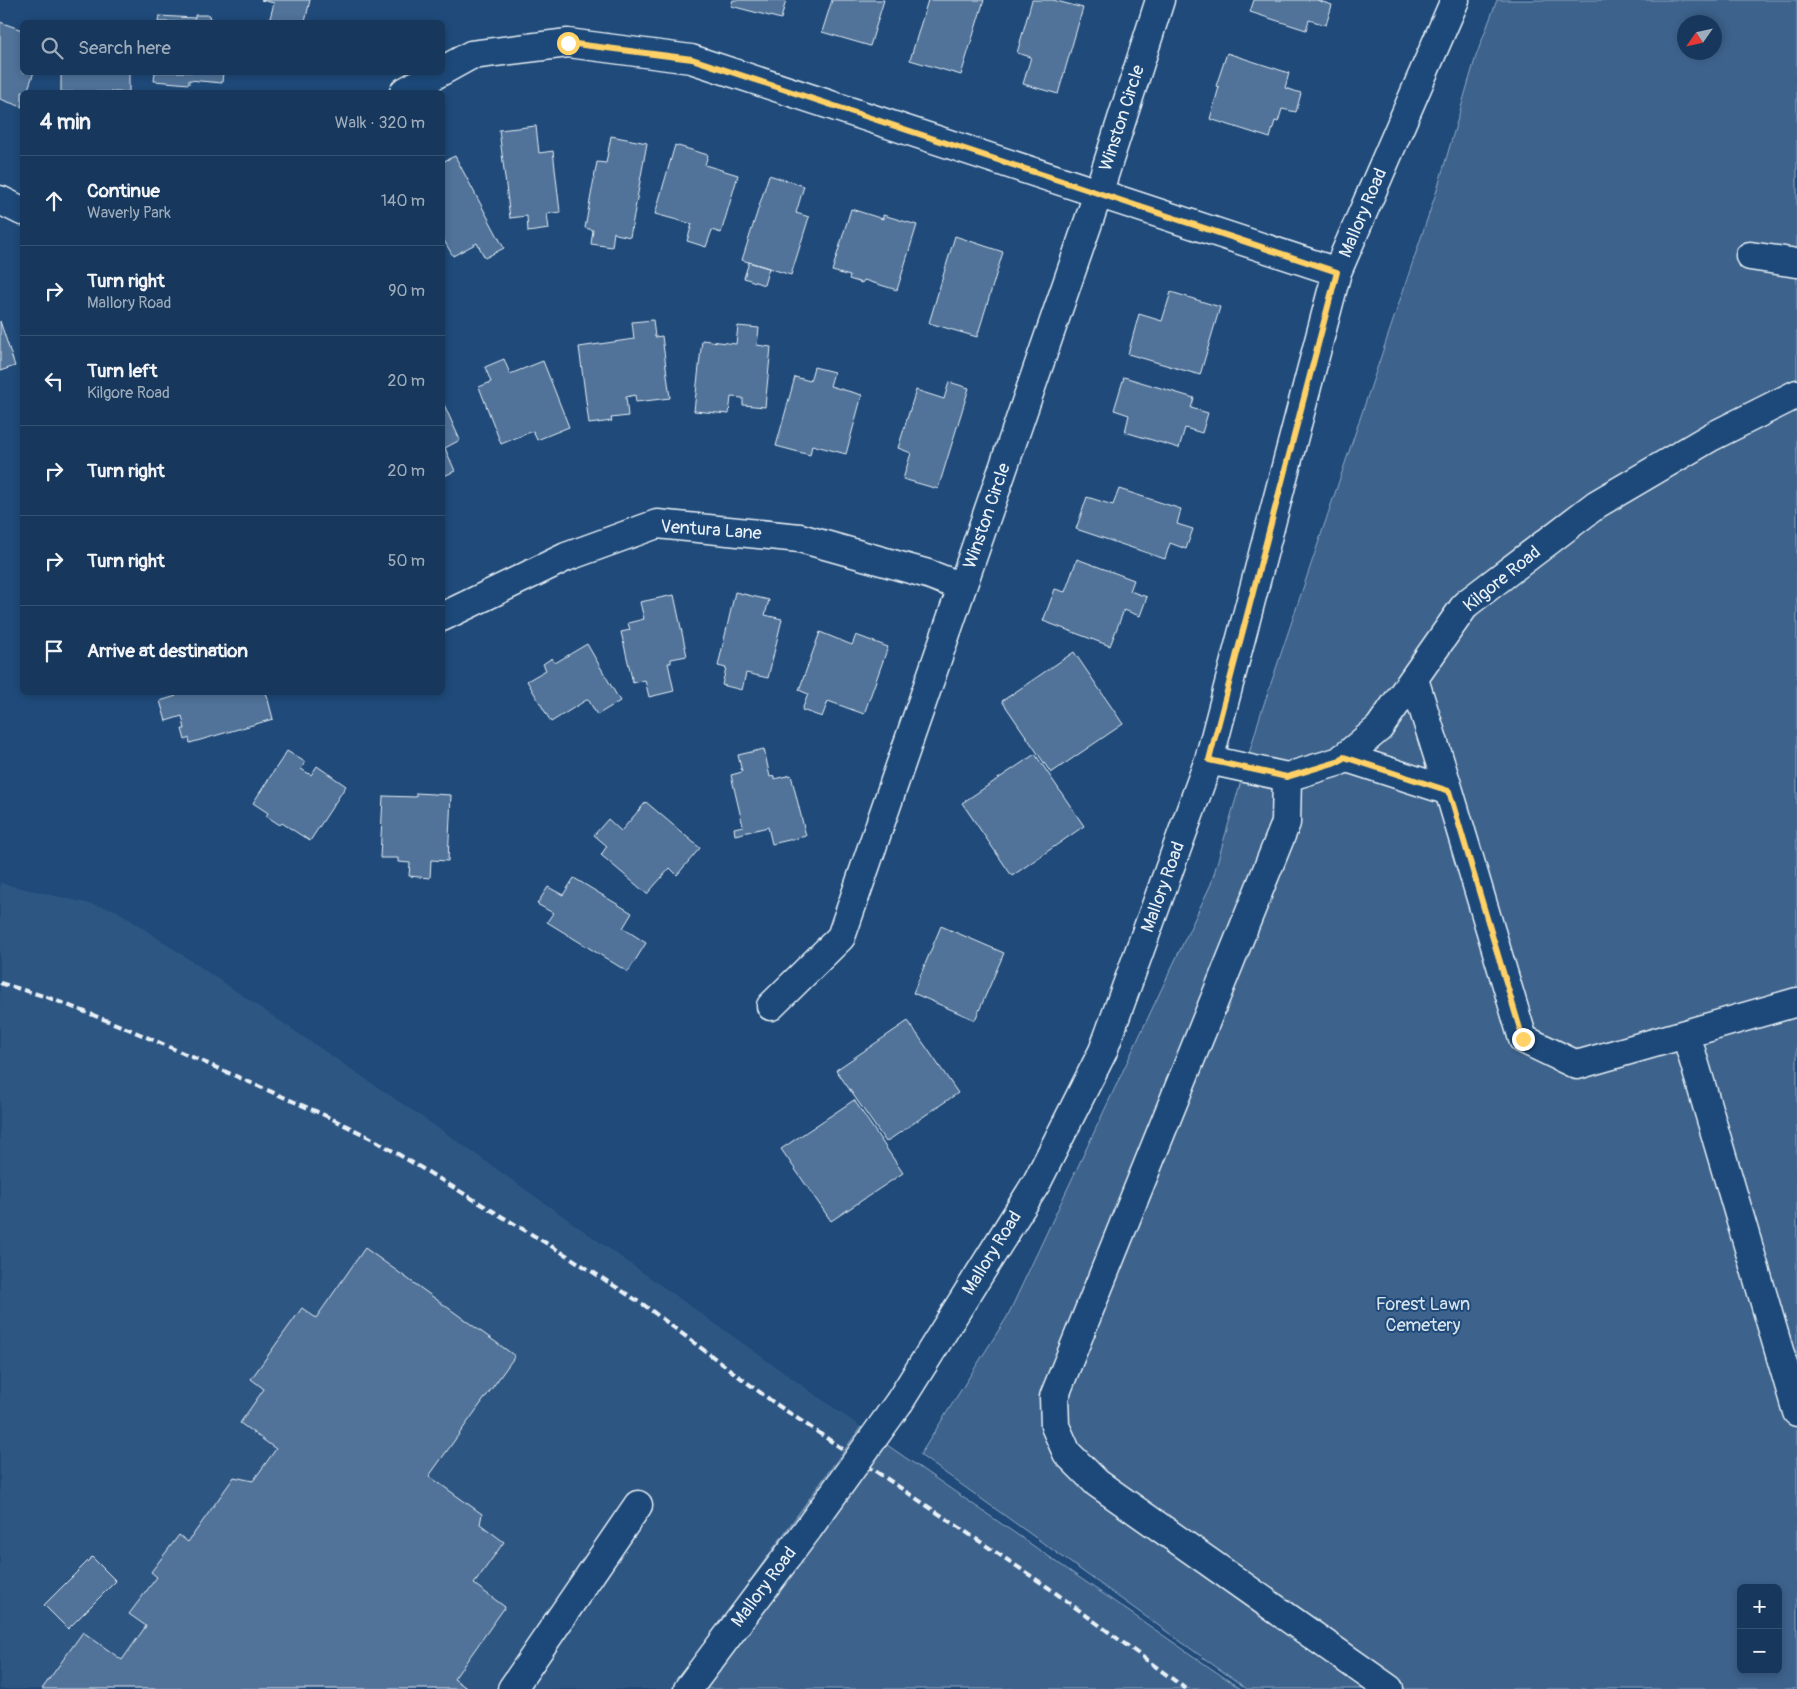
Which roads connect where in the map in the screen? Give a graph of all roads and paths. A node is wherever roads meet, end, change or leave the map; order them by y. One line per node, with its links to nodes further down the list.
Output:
1 (1160, 0): 6 (street, Winston Circle)
2 (1455, 0): 11 (street, Mallory Road)
3 (445, 70): 6 (street)
4 (435, 75): 5 (street)
5 (408, 90)
6 (1098, 194): 11 (street); 13 (street, Winston Circle)
7 (0, 200): 8 (street)
8 (20, 209)
9 (1750, 256): 10 (street)
10 (1797, 263)
11 (1337, 272): 17 (street, Mallory Road)
12 (1797, 394): 15 (street, Kilgore Road)
13 (962, 587): 14 (street, Ventura Lane); 21 (street, Winston Circle)
14 (445, 617)
15 (1414, 679): 16 (street, Kilgore Road); 19 (street)
16 (1344, 757): 18 (street, Kilgore Road); 19 (street)
17 (1209, 760): 18 (street, Kilgore Road); 26 (street, Mallory Road, bridge)
18 (1287, 777): 27 (street)
19 (1449, 791): 22 (street)
20 (1797, 1002): 22 (street)
21 (771, 1006)
22 (1686, 1034): 23 (street)
23 (1797, 1412)
24 (638, 1505): 25 (street)
25 (512, 1689)
26 (688, 1689)
27 (1389, 1689)

